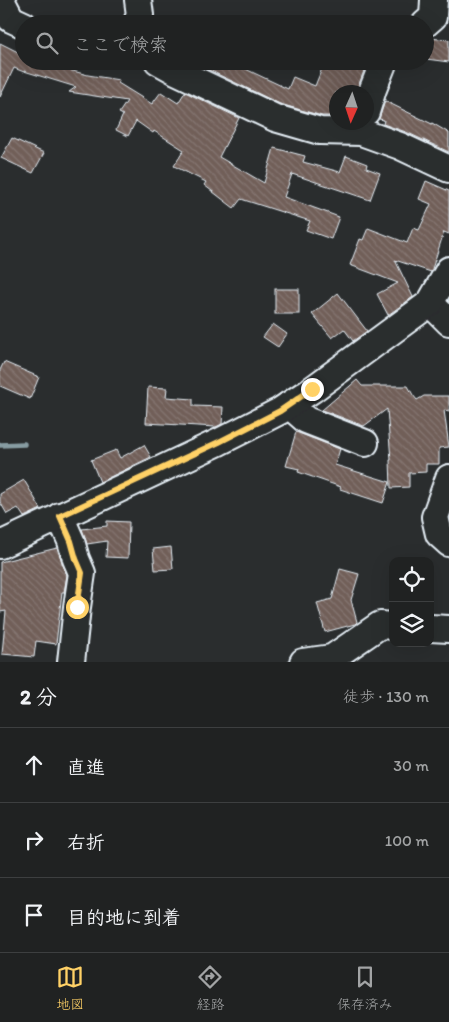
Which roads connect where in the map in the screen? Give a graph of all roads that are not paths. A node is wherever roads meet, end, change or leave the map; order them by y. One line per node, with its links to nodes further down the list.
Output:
1 (1, 0): 6 (street)
2 (138, 0): 4 (street)
3 (434, 0): 5 (street)
4 (140, 15)
5 (433, 15)
6 (15, 21)
7 (173, 70): 10 (street)
8 (380, 70): 9 (street)
9 (374, 86)
10 (329, 129)
11 (374, 129): 12 (street)
12 (449, 169)
13 (449, 270): 14 (street)
14 (430, 302): 15 (street); 16 (street)
15 (449, 322)
16 (289, 405): 17 (street); 19 (street)
17 (365, 443)
18 (449, 478): 21 (street)
19 (60, 516): 20 (street); 25 (street)
20 (2, 539)
21 (449, 542)
22 (389, 626): 26 (street)
23 (434, 628): 24 (street)
24 (449, 629)
25 (71, 662)
26 (303, 662)

